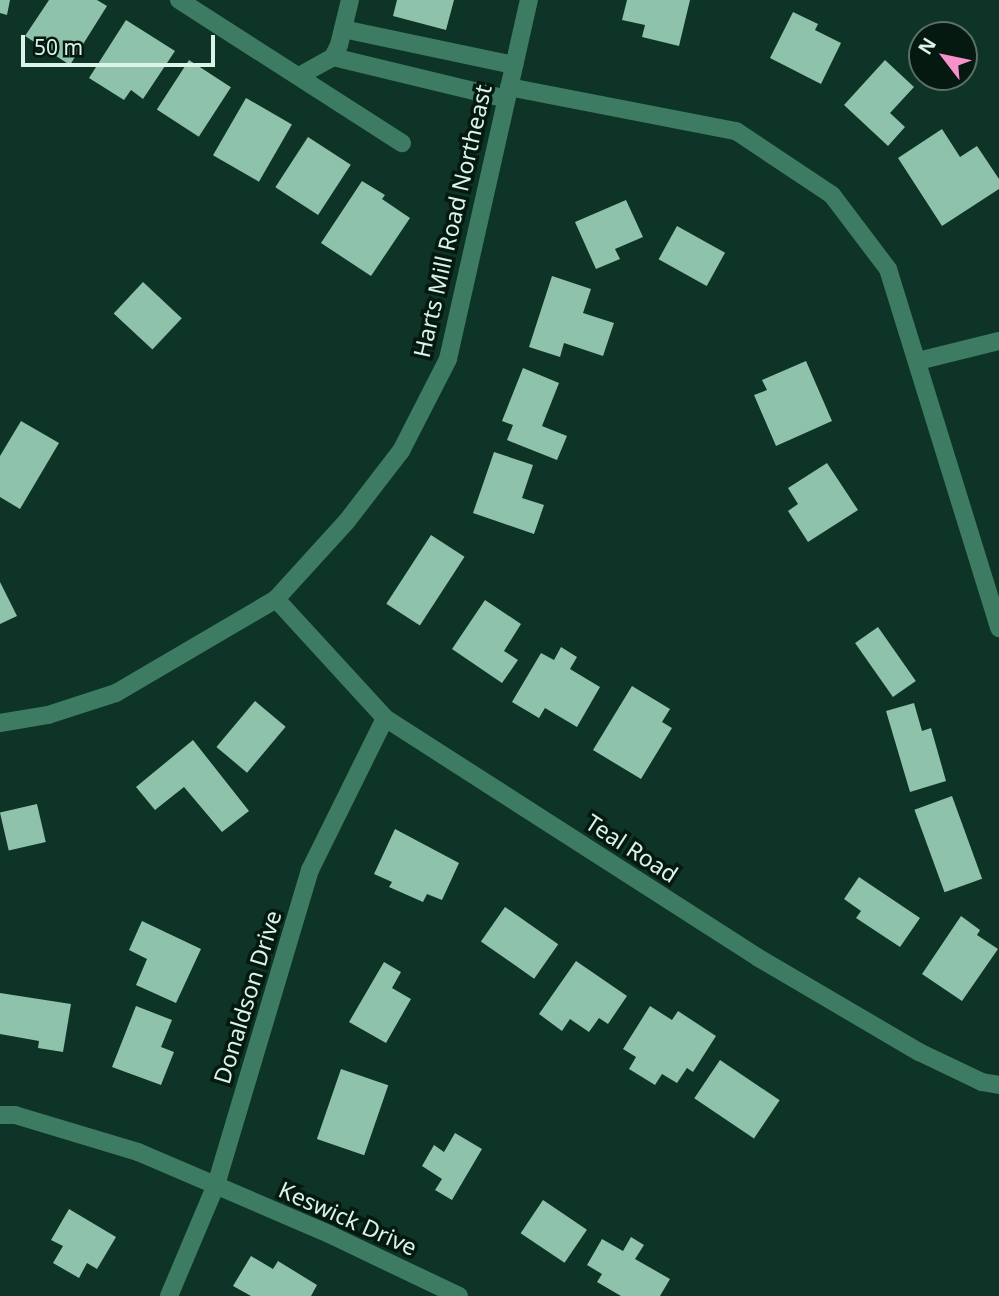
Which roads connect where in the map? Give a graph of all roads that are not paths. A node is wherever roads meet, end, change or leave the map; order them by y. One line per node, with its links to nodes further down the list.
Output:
1 (179, 0): 7 (street)
2 (350, 0): 4 (street)
3 (529, 0): 6 (street, Harts Mill Road Northeast)
4 (343, 29): 5 (street); 6 (street)
5 (333, 57): 7 (street); 8 (street)
6 (514, 65): 8 (street, Harts Mill Road Northeast)
7 (299, 76): 9 (street)
8 (508, 93): 11 (street); 12 (street, Harts Mill Road Northeast)
9 (402, 144)
10 (999, 341): 11 (street)
11 (918, 361): 13 (street)
12 (276, 599): 14 (street, Teal Road); 15 (street, Harts Mill Road Northeast)
13 (999, 628)
14 (385, 718): 16 (street, Teal Road); 18 (street, Donaldson Drive)
15 (0, 723)
16 (999, 1085)
17 (0, 1115): 18 (street, Keswick Drive)
18 (216, 1185): 19 (street, Donaldson Drive); 20 (street, Keswick Drive)
19 (169, 1296)
20 (459, 1296)

